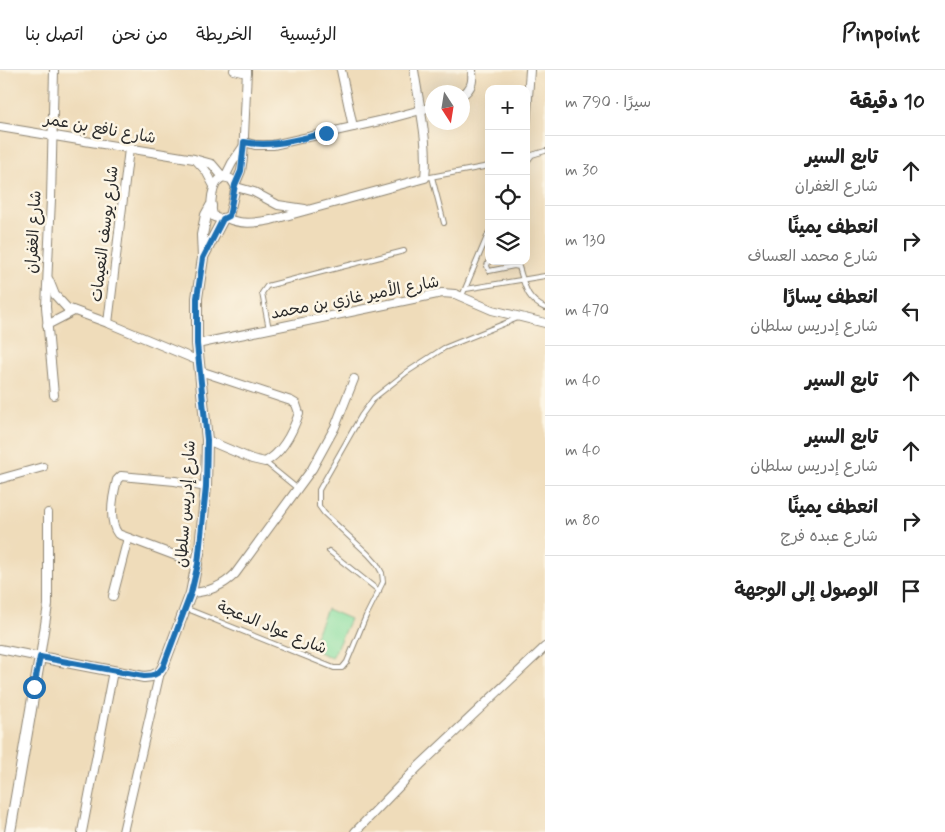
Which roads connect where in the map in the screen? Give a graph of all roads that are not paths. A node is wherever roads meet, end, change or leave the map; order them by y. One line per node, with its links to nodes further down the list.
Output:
1 (54, 70): 14 (street, شارع الغفران)
2 (234, 70): 7 (street)
3 (341, 70): 13 (street)
4 (414, 70): 11 (street)
5 (472, 70): 9 (street)
6 (530, 70): 8 (street)
7 (247, 71): 15 (street)
8 (529, 85)
9 (470, 88)
10 (425, 109): 11 (street)
11 (421, 111): 13 (street); 22 (street)
12 (0, 127): 14 (street, شارع نافع بن عمر)
13 (353, 127): 15 (street)
14 (54, 135): 16 (street, شارع نافع بن عمر); 35 (street, شارع الغفران)
15 (243, 144): 21 (street); 24 (street)
16 (129, 149): 19 (street, شارع نافع بن عمر); 43 (street, شارع يوسف النعيمات)
17 (545, 151): 18 (lane)
18 (530, 158)
19 (194, 159): 21 (street, شارع نافع بن عمر); 23 (street)
20 (485, 167): 22 (lane)
21 (224, 177): 23 (street); 24 (street, شارع نافع بن عمر)
22 (429, 178): 26 (street); 28 (lane)
23 (214, 186): 25 (street)
24 (235, 186): 26 (street, شارع نافع بن عمر); 27 (street)
25 (211, 206): 27 (street); 31 (street, شارع إدريس سلطان)
26 (307, 210): 27 (street)
27 (225, 219): 31 (street, شارع إدريس سلطان)
28 (444, 223)
29 (485, 242): 38 (lane)
30 (404, 251): 46 (lane)
31 (203, 258): 47 (street, شارع إدريس سلطان)
32 (487, 265): 33 (lane)
33 (517, 265)
34 (517, 265): 37 (lane)
35 (47, 275): 41 (street); 45 (street, شارع الغفران)
36 (545, 276): 37 (lane)
37 (523, 279): 38 (lane); 40 (lane)
38 (466, 289): 39 (lane)
39 (462, 296): 42 (street, شارع الأمير غازي بن محمد); 46 (street, شارع الأمير غازي بن محمد)
40 (545, 308)
41 (74, 311): 43 (street); 45 (street)
42 (518, 318): 44 (street, شارع الأمير غازي بن محمد); 61 (lane, شارع عواد الدعجة)
43 (108, 323): 48 (street)
44 (545, 323)
45 (47, 325): 50 (street, شارع الغفران)
46 (269, 329): 47 (street, شارع الأمير غازي بن محمد)
47 (197, 344): 48 (street, شارع إدريس سلطان)
48 (200, 366): 51 (street, شارع إدريس سلطان); 52 (street)
49 (354, 379): 56 (street, شارع عواد الدعجة)
50 (54, 395)
51 (207, 440): 52 (street); 55 (street, شارع إدريس سلطان)
52 (265, 462): 56 (lane)
53 (44, 467): 54 (street)
54 (0, 479)
55 (206, 487): 58 (street); 60 (street, شارع إدريس سلطان)
56 (298, 489): 62 (street, شارع عواد الدعجة)
57 (48, 512): 67 (street)
58 (128, 538): 60 (street); 63 (street)
59 (329, 551): 61 (lane)
60 (198, 564): 62 (street, شارع إدريس سلطان)
61 (379, 591): 64 (lane, شارع عواد الدعجة)
62 (191, 593): 64 (street, شارع إدريس سلطان)
63 (113, 596)
64 (185, 608): 69 (street, شارع إدريس سلطان)
65 (545, 647): 73 (street)
66 (0, 649): 67 (street)
67 (40, 657): 68 (street); 70 (street)
68 (113, 671): 69 (street); 71 (street)
69 (160, 672): 72 (street, شارع إدريس سلطان)
70 (10, 832)
71 (82, 832)
72 (123, 832)
73 (355, 832)

